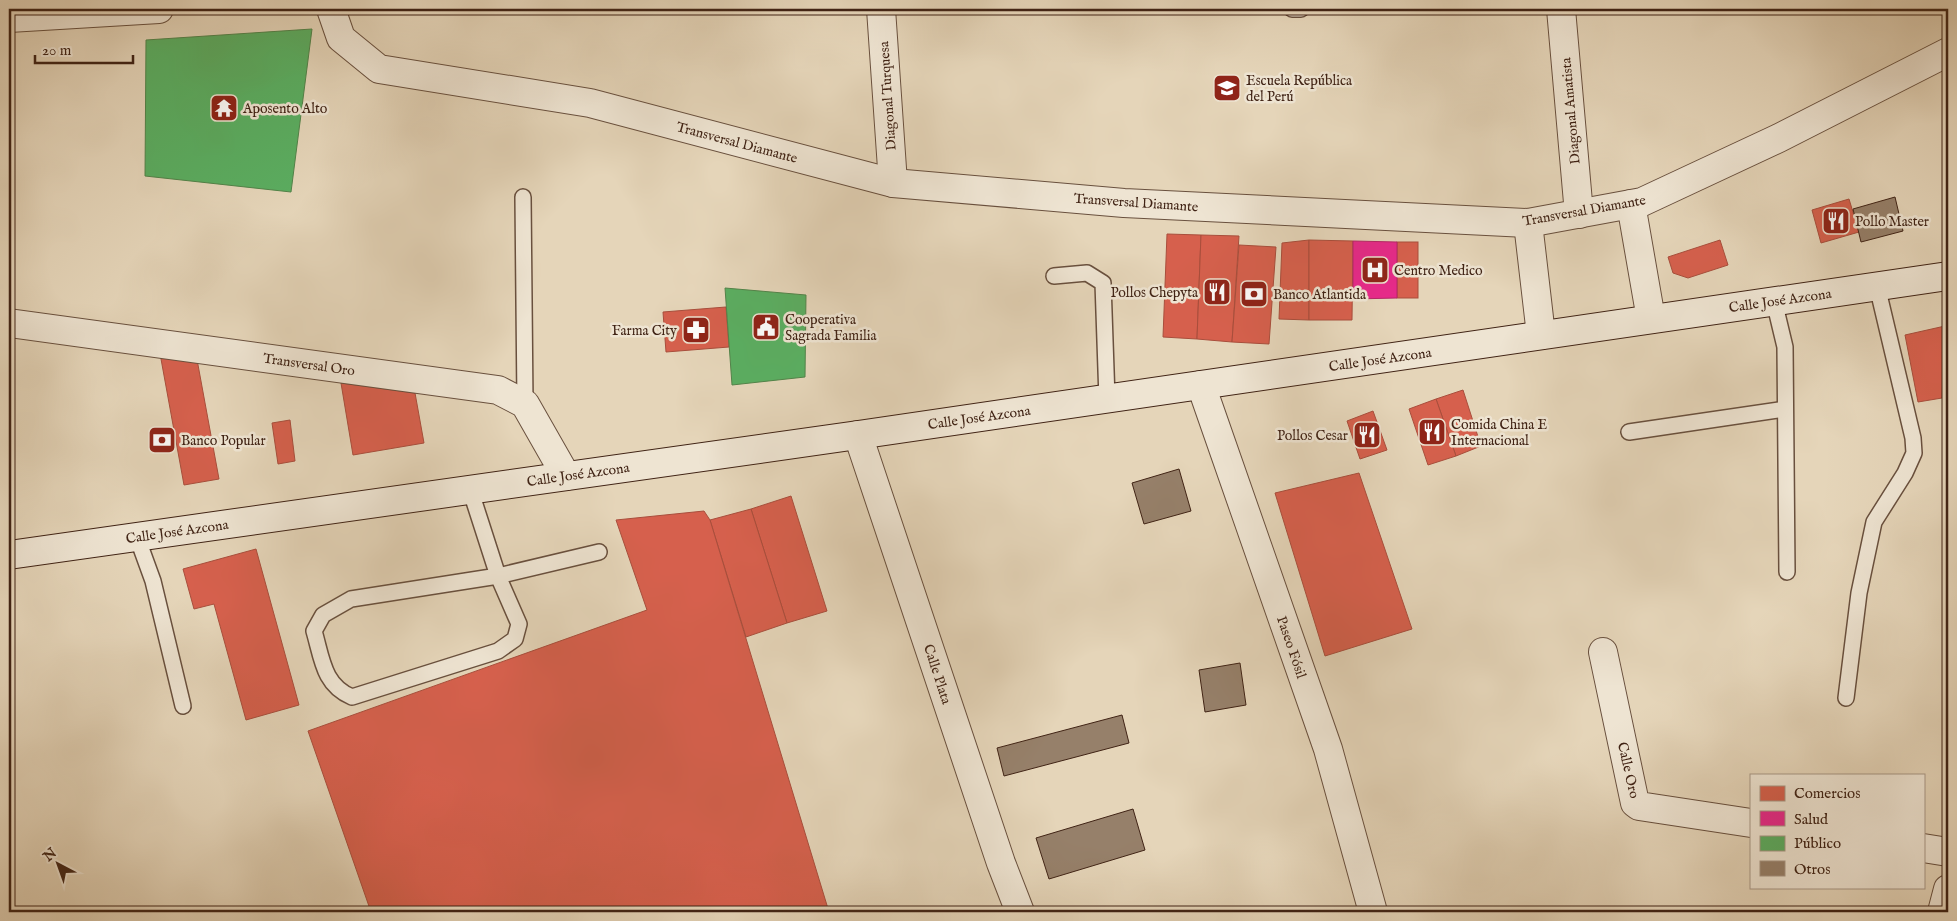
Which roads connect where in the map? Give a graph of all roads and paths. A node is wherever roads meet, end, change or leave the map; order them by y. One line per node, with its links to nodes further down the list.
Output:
1 (159, 9): 7 (street)
2 (331, 9): 9 (street, Transversal Diamante)
3 (881, 9): 9 (street, Diagonal Turquesa)
4 (1292, 9): 5 (lane)
5 (1301, 9)
6 (1561, 9): 12 (street, Diagonal Amatista)
7 (9, 18)
8 (1948, 52): 11 (street, Transversal Diamante)
9 (893, 183): 13 (street, Transversal Diamante)
10 (523, 197): 23 (lane)
11 (1631, 204): 12 (street, Transversal Diamante); 18 (street)
12 (1580, 214): 13 (street, Transversal Diamante)
13 (1528, 223): 20 (street)
14 (1054, 276): 22 (lane)
15 (1948, 276): 16 (street, Calle José Azcona)
16 (1877, 286): 17 (street, Calle José Azcona); 35 (lane)
17 (1774, 301): 18 (street, Calle José Azcona); 24 (lane)
18 (1651, 319): 20 (street, Calle José Azcona)
19 (9, 323): 23 (street, Transversal Oro)
20 (1541, 335): 21 (street, Calle José Azcona)
21 (1202, 385): 22 (street, Calle José Azcona); 42 (street, Paseo Fósil)
22 (1107, 399): 26 (street, Calle José Azcona)
23 (524, 404): 27 (street)
24 (1785, 409): 25 (lane); 32 (lane)
25 (1630, 432)
26 (858, 435): 27 (street, Calle José Azcona); 41 (street, Calle Plata)
27 (566, 476): 28 (street, Calle José Azcona)
28 (470, 489): 29 (street, Calle José Azcona); 33 (lane)
29 (137, 537): 31 (street, Calle José Azcona); 36 (lane)
30 (599, 552): 33 (lane)
31 (9, 555)
32 (1787, 572)
33 (498, 576): 33 (lane)
34 (1603, 652): 37 (street, Calle Oro)
35 (1846, 698)
36 (183, 706)
37 (1750, 823)
38 (1924, 848): 39 (street)
39 (1948, 852)
40 (1948, 889): 43 (street)
41 (1020, 912)
42 (1373, 912)
43 (1942, 912)

